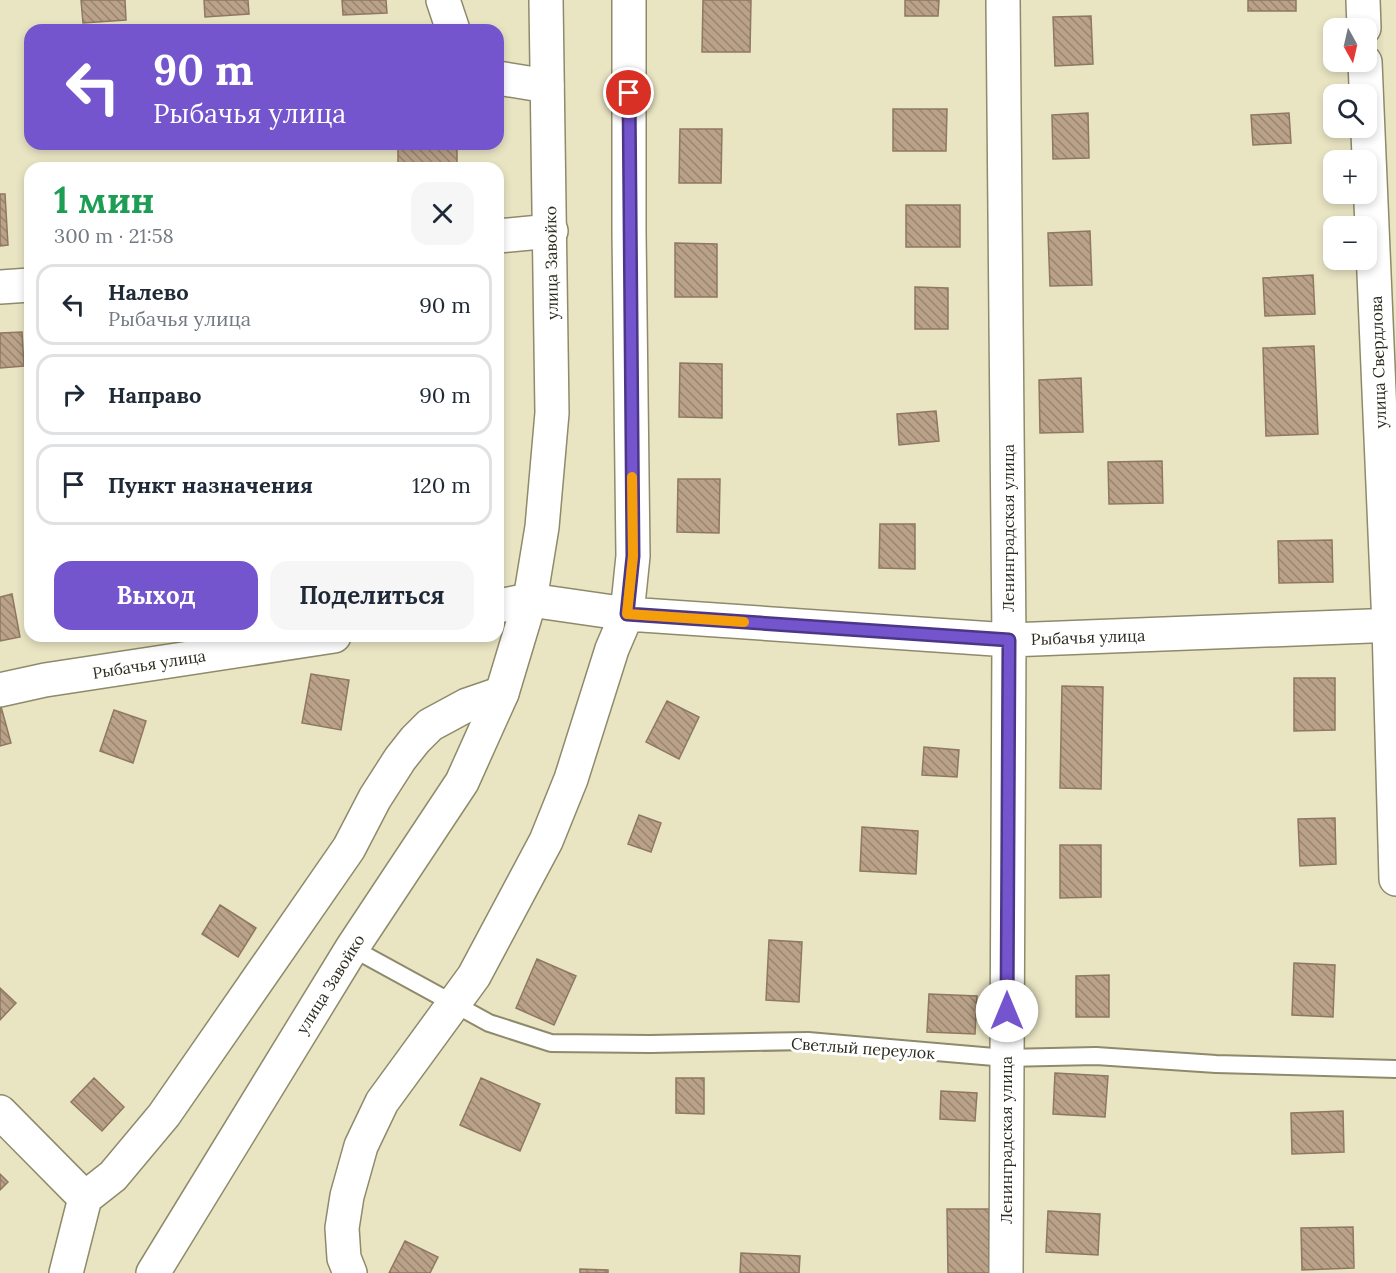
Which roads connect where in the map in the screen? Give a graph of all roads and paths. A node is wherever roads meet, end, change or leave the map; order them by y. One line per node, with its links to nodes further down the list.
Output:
1 (443, 0): 7 (street)
2 (546, 0): 10 (street, улица Завойко)
3 (629, 0): 17 (street)
4 (1004, 0): 19 (street, Ленинградская улица)
5 (1363, 0): 6 (street)
6 (1364, 18)
7 (451, 24)
8 (1365, 72): 18 (street, улица Свердлова)
9 (504, 79): 10 (street)
10 (547, 86): 11 (street, улица Завойко)
11 (551, 231): 12 (street); 15 (street, улица Завойко)
12 (504, 235)
13 (24, 285): 14 (street)
14 (0, 287)
15 (530, 600): 16 (street, Рыбачья улица); 17 (street, Рыбачья улица); 22 (street, улица Завойко)
16 (504, 605)
17 (627, 614): 19 (street, Рыбачья улица); 25 (street)
18 (1393, 626): 19 (street, Рыбачья улица); 23 (street, улица Свердлова)
19 (1009, 640): 26 (street, Ленинградская улица)
20 (295, 642): 21 (street, Рыбачья улица)
21 (0, 690)
22 (502, 693): 24 (street, улица Завойко); 29 (street)
23 (1396, 879)
24 (352, 948): 25 (lane, Светлый переулок); 31 (street, улица Завойко)
25 (452, 1005): 26 (lane, Светлый переулок); 32 (street)
26 (1006, 1058): 27 (lane, Светлый переулок); 33 (street, Ленинградская улица)
27 (1396, 1069)
28 (0, 1112): 29 (street)
29 (86, 1198): 30 (street)
30 (66, 1273)
31 (153, 1273)
32 (350, 1273)
33 (1006, 1273)

